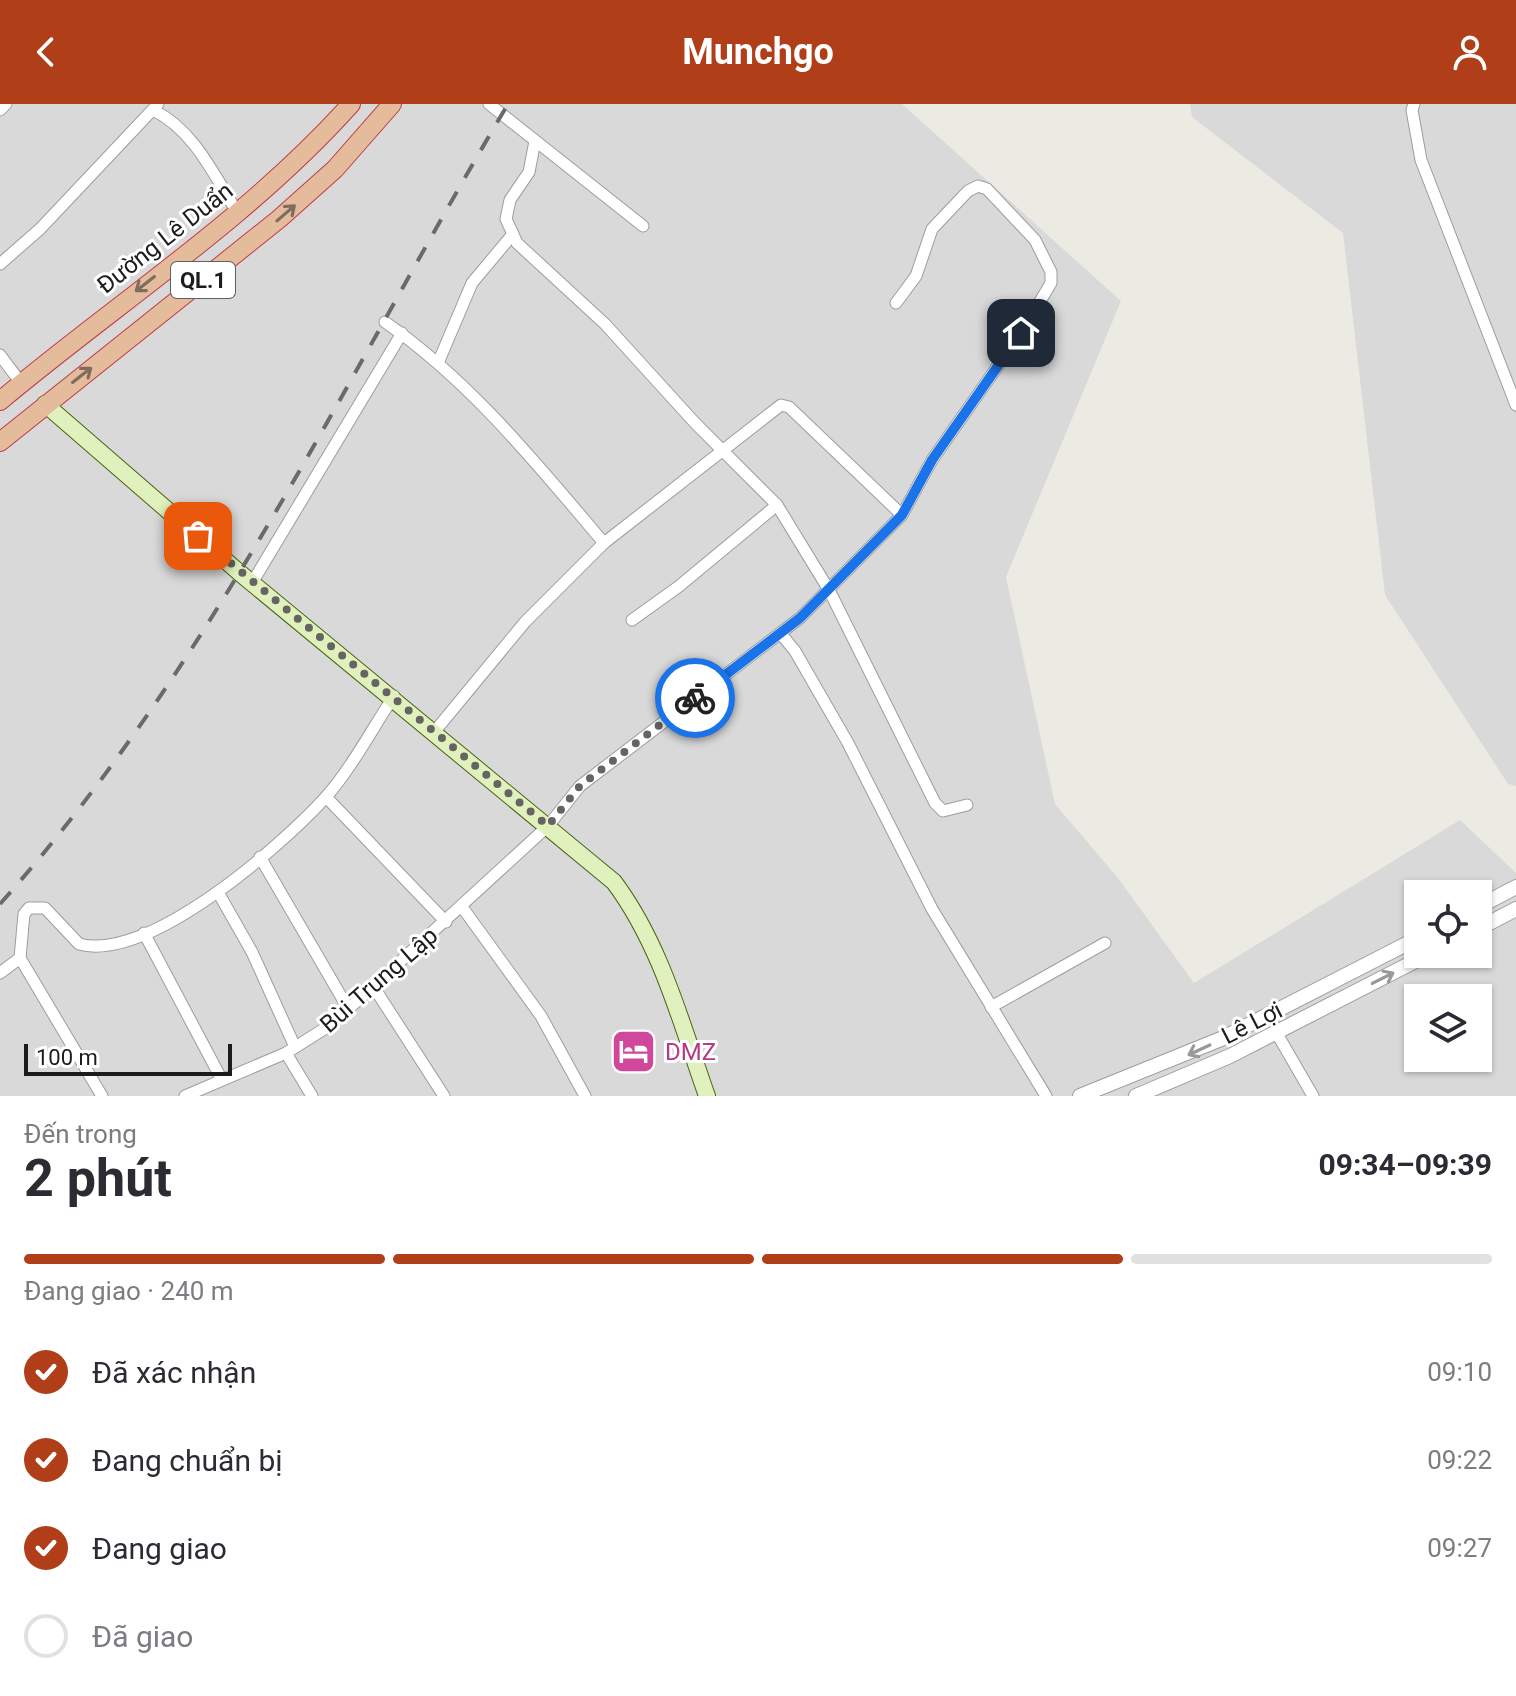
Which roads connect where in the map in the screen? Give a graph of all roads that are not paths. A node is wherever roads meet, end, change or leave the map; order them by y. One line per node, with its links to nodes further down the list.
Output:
1 (6, 104): 7 (street)
2 (351, 104): 9 (highway, Đường Lê Duẩn / QL.1)
3 (392, 104): 20 (highway, QL.1, one-way to 3)
4 (489, 104): 8 (street)
5 (1414, 104): 21 (street)
6 (155, 107): 9 (street); 12 (street)
7 (0, 110)
8 (535, 141): 10 (street); 11 (street)
9 (237, 212): 18 (highway, Đường Lê Duẩn / QL.1, one-way to 18)
10 (643, 226)
11 (513, 234): 17 (street); 23 (street)
12 (0, 264)
13 (896, 303): 25 (street, Bùi Trung Lập)
14 (385, 322): 15 (street)
15 (402, 333): 17 (street); 27 (street)
16 (0, 355): 18 (street)
17 (438, 363): 26 (street)
18 (21, 383): 19 (highway, Đường Lê Duẩn / QL.1); 20 (highway)
19 (0, 401)
20 (45, 404): 22 (highway, QL.1); 27 (main road)
21 (1516, 405)
22 (0, 442)
23 (721, 449): 24 (street); 25 (street); 26 (street)
24 (777, 505): 28 (street); 29 (street)
25 (902, 515): 28 (street, Bùi Trung Lập)
26 (604, 543): 32 (street)
27 (252, 583): 31 (main road)
28 (829, 590): 30 (street, Bùi Trung Lập); 34 (street)
29 (632, 620)
30 (781, 634): 35 (street, Bùi Trung Lập); 53 (street)
31 (394, 696): 32 (main road); 33 (street)
32 (435, 731): 35 (main road)
33 (326, 797): 36 (street); 42 (street)
34 (967, 805)
35 (548, 826): 40 (street, Bùi Trung Lập); 66 (main road)
36 (260, 857): 38 (street); 54 (street)
37 (1516, 887): 39 (street)
38 (219, 894): 44 (street); 56 (street)
39 (1492, 901)
40 (462, 907): 42 (street, Bùi Trung Lập); 65 (street)
41 (1516, 909): 43 (street)
42 (446, 922): 51 (street, Bùi Trung Lập)
43 (1492, 922)
44 (144, 933): 47 (street); 59 (street)
45 (1105, 943): 53 (street)
46 (1404, 945): 50 (street, Lê Lợi)
47 (20, 958): 49 (street); 61 (street)
48 (1404, 967): 52 (street, Lê Lợi, one-way to 48)
49 (0, 973)
50 (1335, 980): 52 (street); 57 (street, Lê Lợi, one-way to 57)
51 (375, 989): 54 (street, Bùi Trung Lập); 64 (street)
52 (1344, 997): 55 (street, Lê Lợi)
53 (991, 1007): 67 (street)
54 (349, 1010): 56 (street, Bùi Trung Lập)
55 (1276, 1032): 58 (street, Lê Lợi); 70 (street)
56 (290, 1050): 59 (street, Bùi Trung Lập); 63 (street)
57 (1171, 1062): 58 (street); 68 (street, Lê Lợi)
58 (1180, 1079): 69 (street, Lê Lợi)
59 (222, 1080): 60 (street, Bùi Trung Lập)
60 (203, 1092): 62 (street, Bùi Trung Lập)
61 (102, 1096)
62 (185, 1096)
63 (312, 1096)
64 (444, 1096)
65 (585, 1096)
66 (707, 1096)
67 (1046, 1096)
68 (1080, 1096)
69 (1136, 1096)
70 (1313, 1096)

